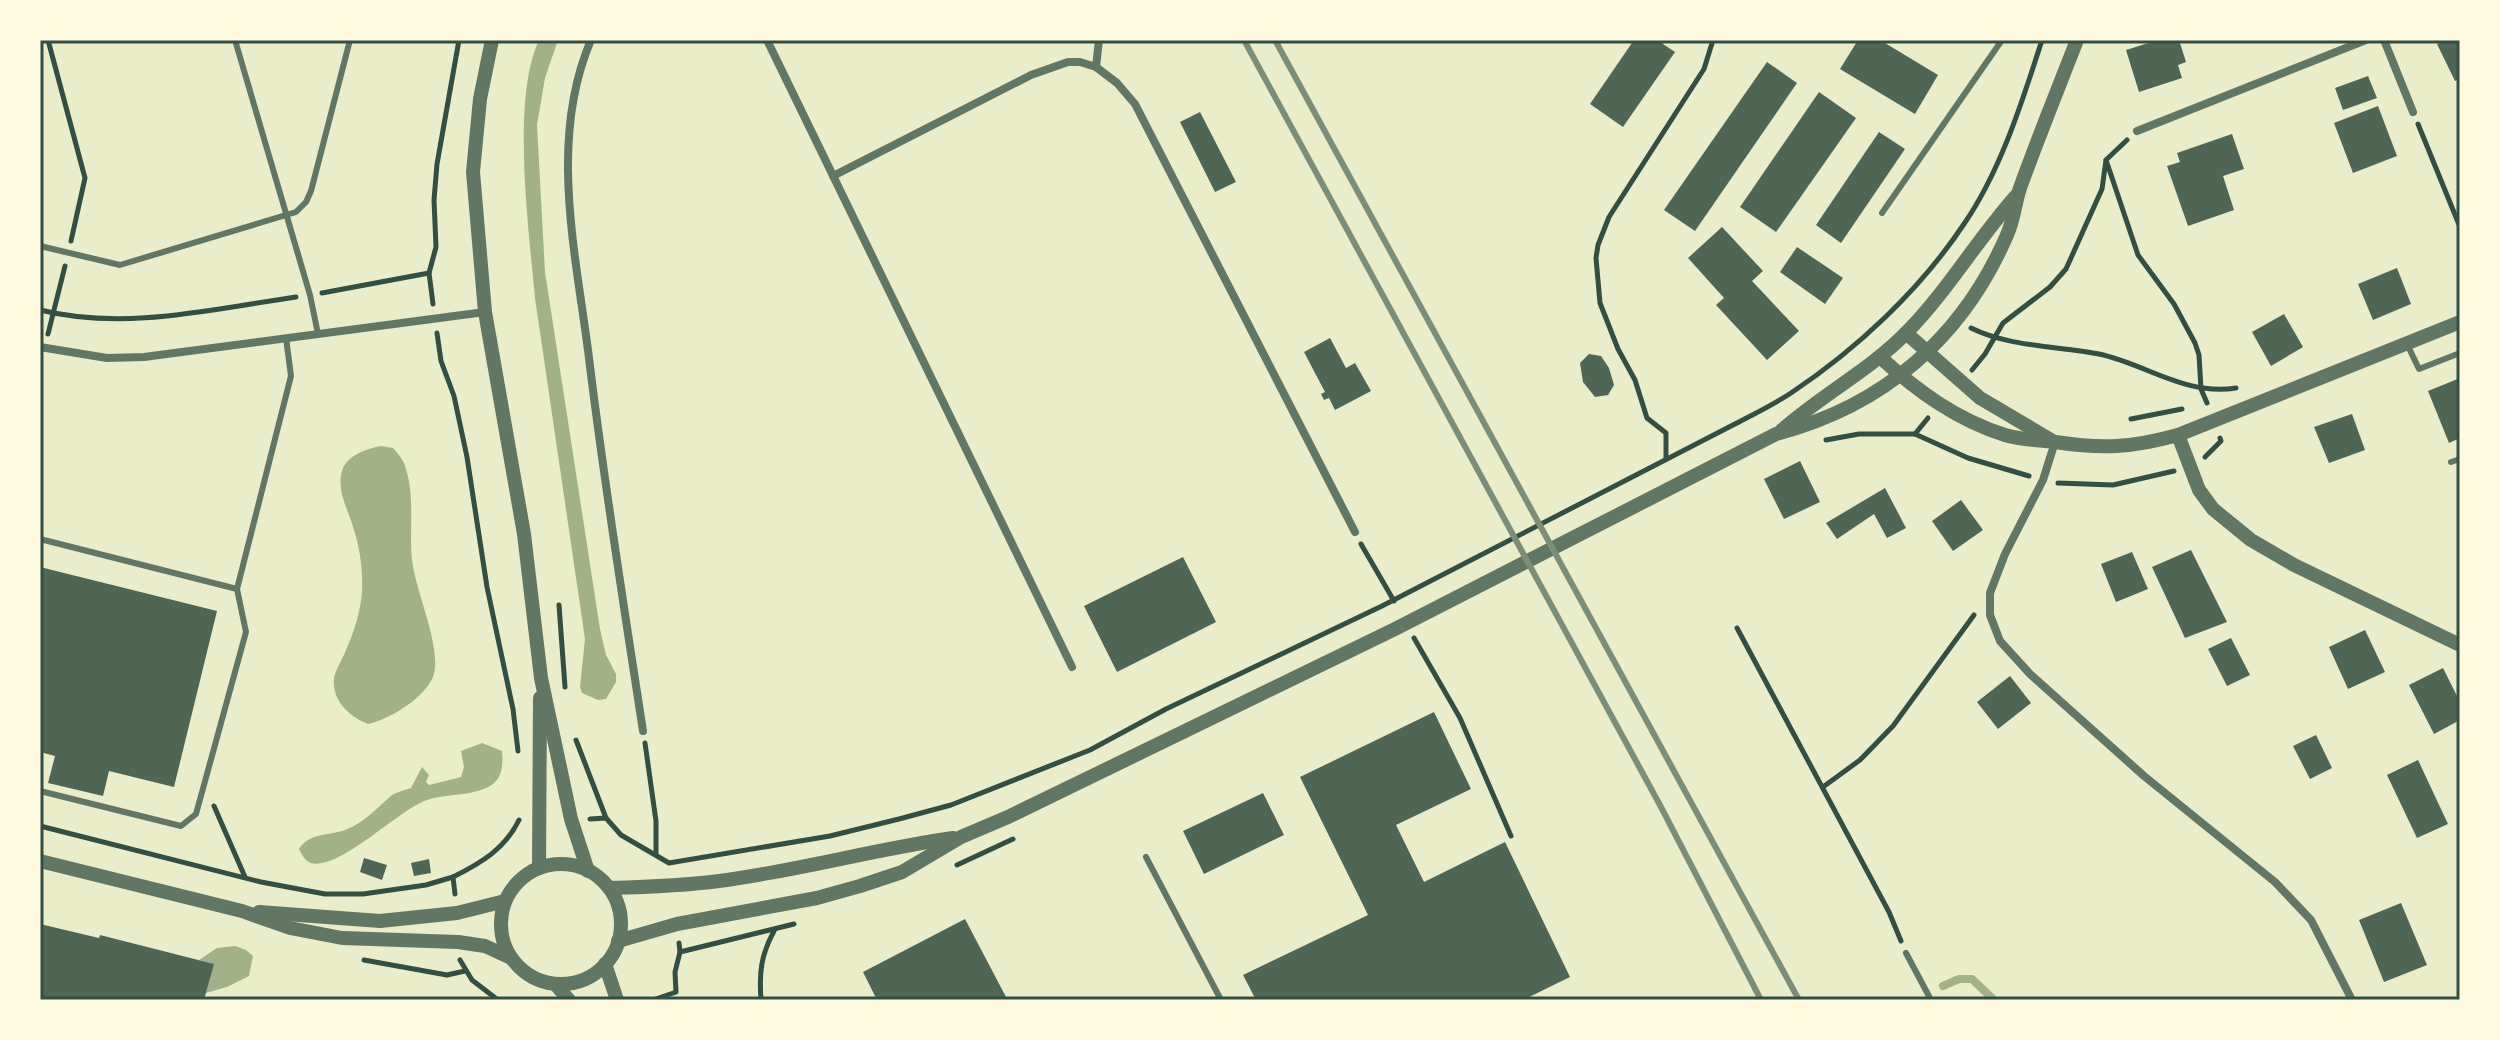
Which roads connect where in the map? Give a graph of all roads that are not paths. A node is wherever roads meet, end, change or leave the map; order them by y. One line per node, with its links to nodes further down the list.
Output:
1 (235, 40): 19 (lane)
2 (350, 40): 19 (lane)
3 (492, 40): 21 (street)
4 (591, 40): 43 (street)
5 (767, 40): 14 (street)
6 (1099, 40): 11 (street)
7 (2002, 40): 18 (lane)
8 (2077, 40): 17 (street)
9 (2366, 40): 13 (street)
10 (2384, 40): 12 (street)
11 (1096, 67): 14 (street); 37 (street)
12 (2413, 112)
13 (2137, 131)
14 (833, 176): 41 (street)
15 (40, 181): 16 (lane)
16 (40, 189)
17 (2018, 193): 23 (street); 28 (street)
18 (1882, 213)
19 (286, 217): 20 (lane); 24 (lane)
20 (40, 246)
21 (485, 312): 24 (street); 42 (street)
22 (2460, 322): 26 (street)
23 (1906, 333): 28 (street); 30 (street)
24 (318, 334): 25 (street)
25 (286, 338): 27 (street); 39 (lane)
26 (2407, 344): 29 (lane); 33 (street)
27 (42, 347)
28 (1928, 353): 31 (street); 34 (street)
29 (2460, 353)
30 (1880, 357): 31 (street); 32 (street)
31 (1900, 376): 32 (street); 34 (street)
32 (1776, 434): 45 (street)
33 (2178, 435): 34 (street); 40 (street)
34 (2055, 442): 62 (street)
35 (2460, 459): 36 (lane)
36 (2451, 462)
37 (1355, 532)
38 (40, 539): 39 (lane)
39 (237, 589): 44 (lane)
40 (2460, 645)
41 (1072, 667)
42 (541, 678): 48 (street); 49 (street)
43 (643, 731)
44 (40, 791)
45 (961, 837): 50 (street); 53 (street)
46 (1146, 857): 60 (lane)
47 (40, 861): 52 (street)
48 (539, 868): 49 (street); 51 (street)
49 (588, 871): 50 (street)
50 (609, 888): 53 (street)
51 (505, 901): 52 (street); 55 (street)
52 (242, 911): 55 (street)
53 (618, 941): 56 (street)
54 (1906, 953): 61 (lane)
55 (511, 958): 57 (street)
56 (605, 964): 57 (street); 59 (street)
57 (555, 984): 58 (street)
58 (569, 1000)
59 (617, 1000)
60 (1221, 1000)
61 (1931, 1000)
62 (2352, 1000)

